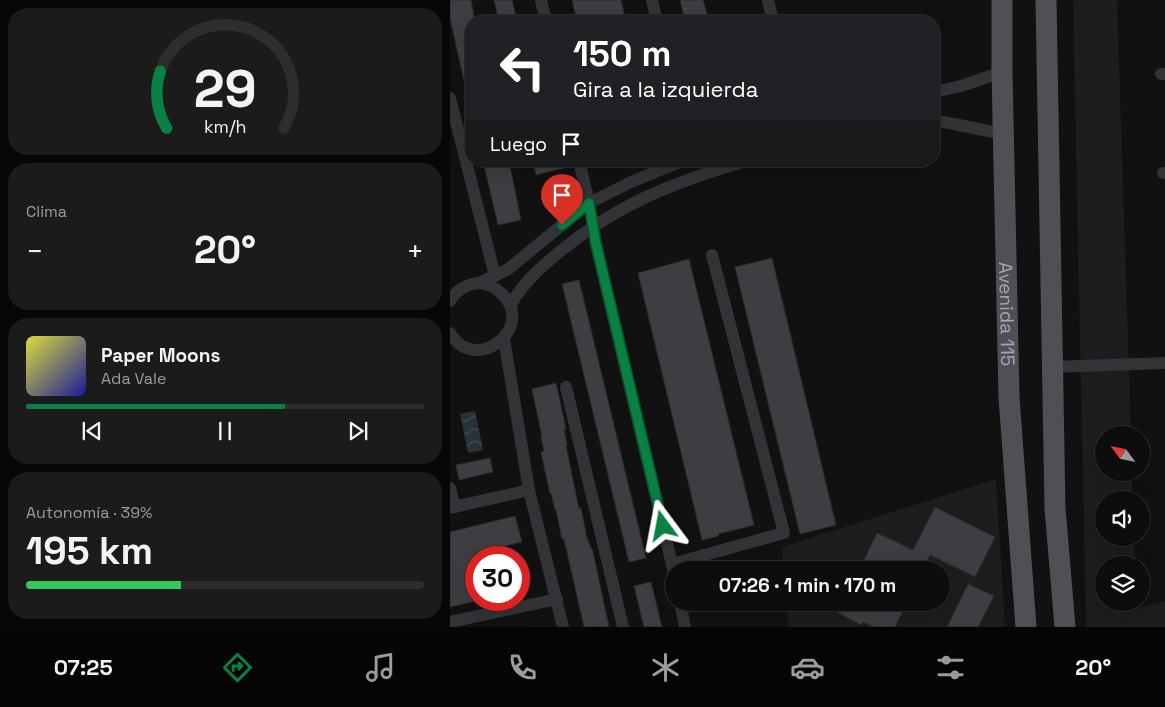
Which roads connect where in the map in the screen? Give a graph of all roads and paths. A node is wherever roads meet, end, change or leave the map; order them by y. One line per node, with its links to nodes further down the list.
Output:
1 (541, 0): 6 (street)
2 (652, 0): 7 (street)
3 (768, 0): 8 (street)
4 (1002, 0): 9 (main road, Avenida 115)
5 (1046, 0): 28 (main road)
6 (545, 15)
7 (656, 15)
8 (772, 15)
9 (1002, 72): 10 (street); 14 (main road, Avenida 115)
10 (940, 91)
11 (450, 98): 13 (street)
12 (940, 121): 14 (street)
13 (453, 127): 21 (street)
14 (1003, 134): 41 (main road, Avenida 115)
15 (580, 167): 18 (street)
16 (667, 167): 18 (street)
17 (728, 167): 19 (street)
18 (589, 203): 19 (street); 21 (street)
19 (593, 226): 24 (street); 33 (street)
20 (712, 255): 34 (street)
21 (495, 276): 22 (street)
22 (478, 283): 23 (street); 24 (street)
23 (450, 301)
24 (510, 306): 26 (street)
25 (450, 333): 26 (street)
26 (504, 338): 31 (street)
27 (1165, 363): 28 (street)
28 (1052, 367): 42 (main road)
29 (566, 386): 39 (street)
30 (450, 488): 32 (street)
31 (529, 490): 32 (street); 35 (street)
32 (452, 508)
33 (671, 561)
34 (695, 561)
35 (557, 599): 37 (street); 38 (street)
36 (682, 611): 40 (street)
37 (450, 622)
38 (563, 627)
39 (622, 627)
40 (685, 627)
41 (1026, 627)
42 (1065, 627)

